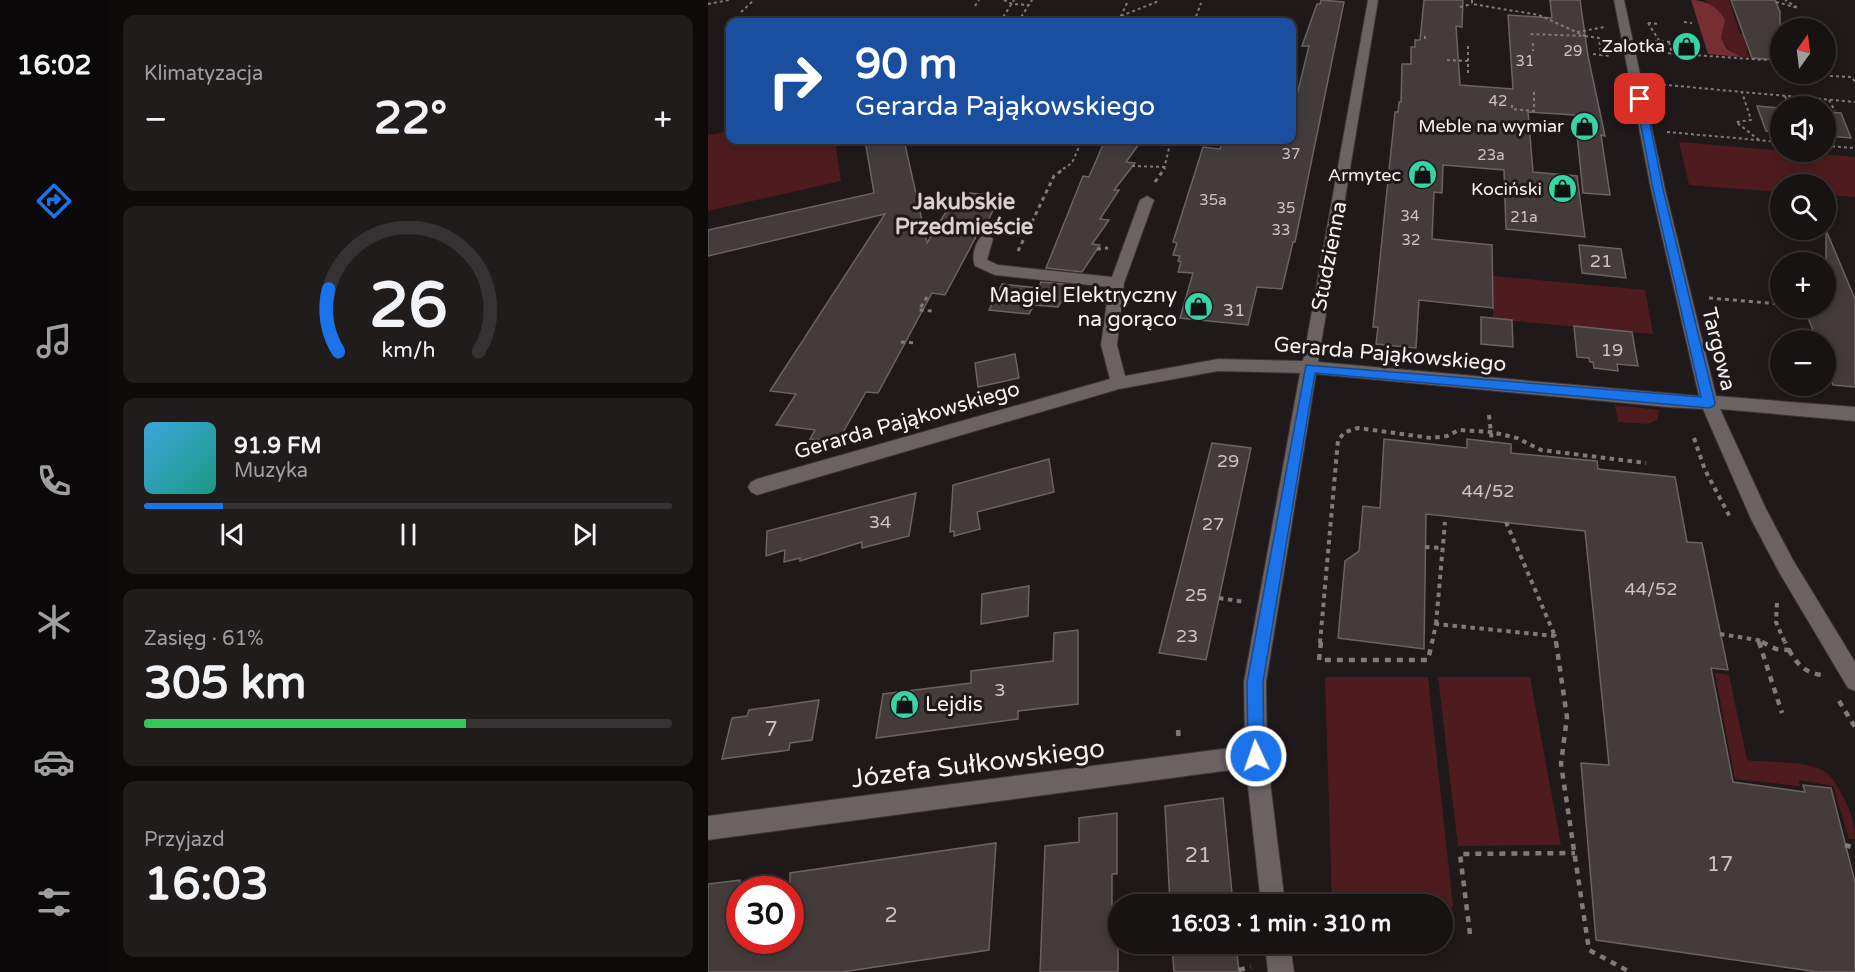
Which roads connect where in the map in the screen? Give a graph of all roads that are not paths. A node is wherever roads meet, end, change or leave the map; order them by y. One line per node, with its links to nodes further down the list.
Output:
1 (1373, 0): 6 (street, Studzienna)
2 (1619, 0): 8 (street, Targowa)
3 (1147, 200): 5 (street)
4 (986, 239): 5 (street)
5 (1117, 283): 7 (street)
6 (1310, 368): 7 (street, Gerarda Pająkowskiego); 8 (street, Gerarda Pająkowskiego); 12 (street, Studzienna)
7 (1119, 383): 10 (street, Gerarda Pająkowskiego)
8 (1709, 403): 9 (street, Gerarda Pająkowskiego); 11 (street, Targowa)
9 (1855, 414)
10 (757, 487)
11 (1855, 681)
12 (1256, 756): 13 (street, Józefa Sułkowskiego); 14 (street, Studzienna)
13 (708, 828)
14 (1272, 894)
15 (1279, 954): 16 (street)
16 (1281, 972)

